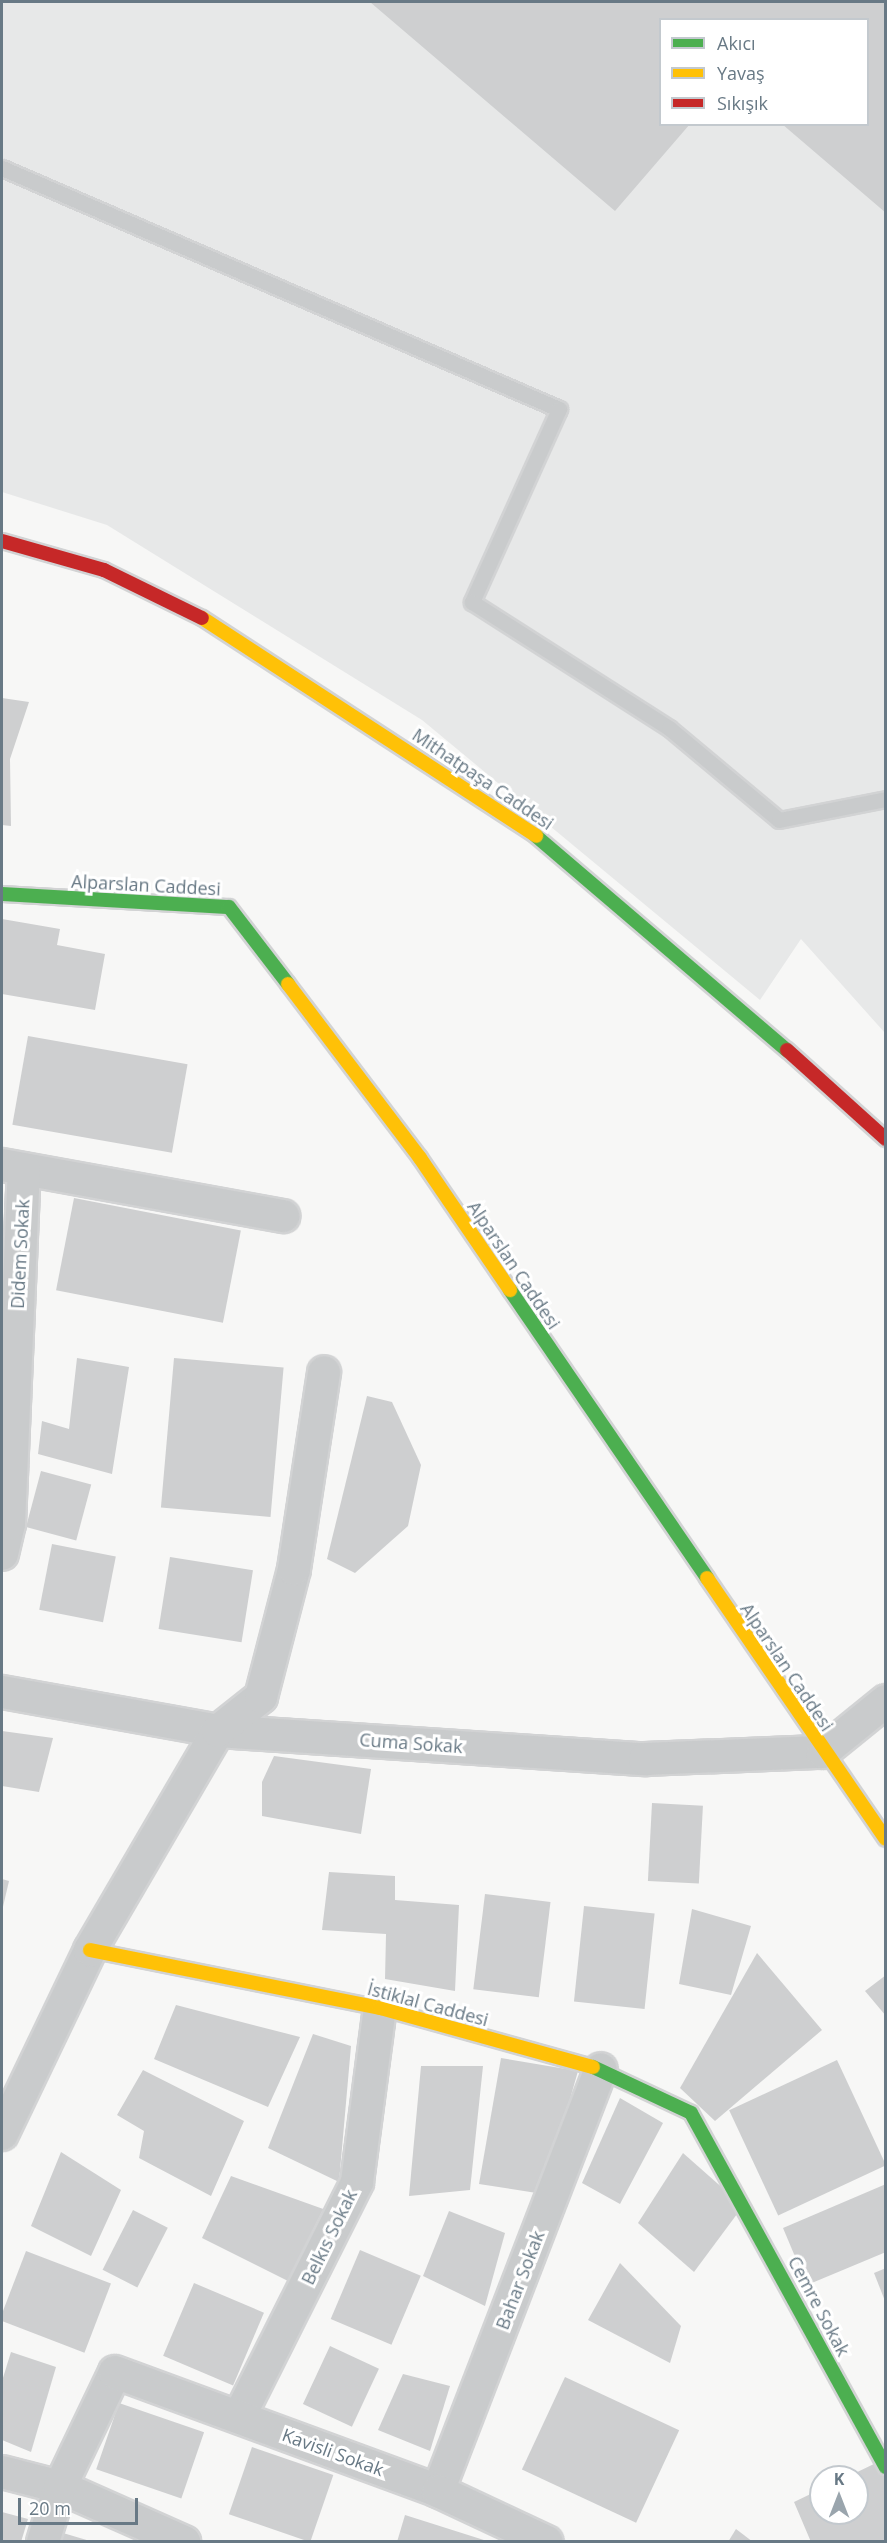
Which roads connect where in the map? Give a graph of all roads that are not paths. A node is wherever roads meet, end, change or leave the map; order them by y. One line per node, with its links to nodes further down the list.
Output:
1 (2, 168): 3 (lane)
2 (2, 541): 5 (street, Mithatpaşa Caddesi)
3 (885, 799)
4 (2, 894): 14 (street, Alparslan Caddesi)
5 (885, 1139)
6 (13, 1167): 7 (street); 8 (street, Didem Sokak)
7 (283, 1215)
8 (8, 1359): 10 (street, Didem Sokak)
9 (324, 1372): 13 (street)
10 (2, 1554)
11 (2, 1692): 13 (street, Cuma Sokak)
12 (885, 1701): 14 (street)
13 (218, 1731): 14 (street, Cuma Sokak); 16 (street)
14 (823, 1752): 15 (street, Alparslan Caddesi)
15 (885, 1839)
16 (90, 1950): 17 (street, İstiklal Caddesi); 19 (street)
17 (380, 2008): 18 (street, İstiklal Caddesi); 21 (street, Belkıs Sokak)
18 (602, 2069): 20 (street, İstiklal Caddesi); 25 (street, Bahar Sokak)
19 (2, 2134)
20 (721, 2161): 22 (street, Cemre Sokak)
21 (239, 2417): 24 (street, Kavisli Sokak); 25 (street, Kavisli Sokak)
22 (885, 2467)
23 (2, 2472): 24 (street)
24 (60, 2487): 26 (street); 27 (street)
25 (438, 2491): 28 (street, Kavisli Sokak)
26 (43, 2541)
27 (184, 2541)
28 (547, 2541)

